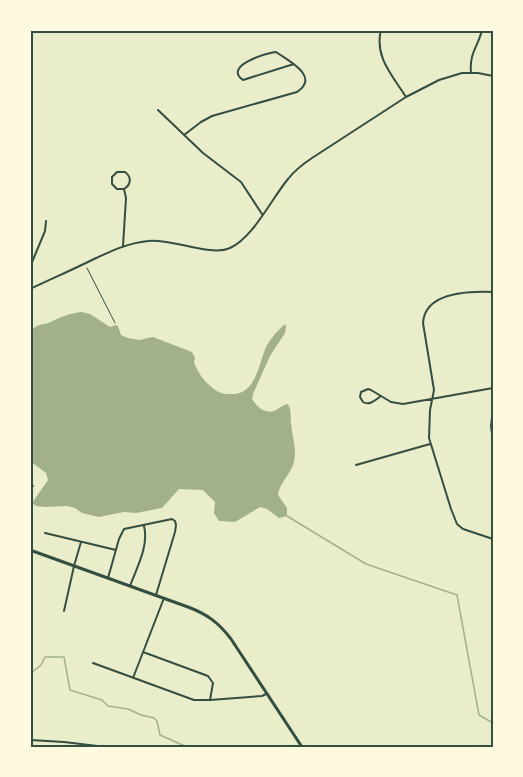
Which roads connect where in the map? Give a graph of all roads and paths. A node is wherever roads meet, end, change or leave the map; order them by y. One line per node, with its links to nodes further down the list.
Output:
1 (381, 30): 6 (street)
2 (482, 30): 4 (street)
3 (294, 64): 3 (street); 8 (street)
4 (471, 72): 5 (street); 6 (street)
5 (493, 76)
6 (406, 97): 10 (street)
7 (158, 110): 8 (street)
8 (184, 135): 10 (street)
9 (124, 189): 9 (street); 12 (street)
10 (262, 214): 12 (street)
11 (46, 221): 14 (street)
12 (123, 246): 13 (street)
13 (85, 263): 15 (street); 17 (path)
14 (30, 267)
15 (30, 289)
16 (493, 292): 20 (street)
17 (115, 323)
18 (493, 388): 20 (street)
19 (381, 396): 19 (street); 20 (street)
20 (433, 399): 23 (street)
21 (493, 408): 22 (street)
22 (493, 442)
23 (430, 444): 24 (street); 27 (street)
24 (356, 465)
25 (144, 526): 30 (street); 33 (street); 34 (street)
26 (45, 533): 28 (street)
27 (493, 539)
28 (81, 542): 30 (street); 31 (street)
29 (30, 550): 31 (main road)
30 (116, 550): 32 (street)
31 (74, 566): 32 (main road); 36 (street)
32 (108, 578): 33 (main road)
33 (130, 586): 34 (main road)
34 (156, 595): 35 (main road)
35 (164, 598): 37 (street); 40 (main road)
36 (64, 611)
37 (143, 652): 39 (street); 41 (street)
38 (93, 663): 39 (street)
39 (133, 678): 41 (street)
40 (266, 694): 41 (street); 44 (main road)
41 (210, 700)
42 (30, 740): 43 (street)
43 (106, 747)
44 (302, 747)

